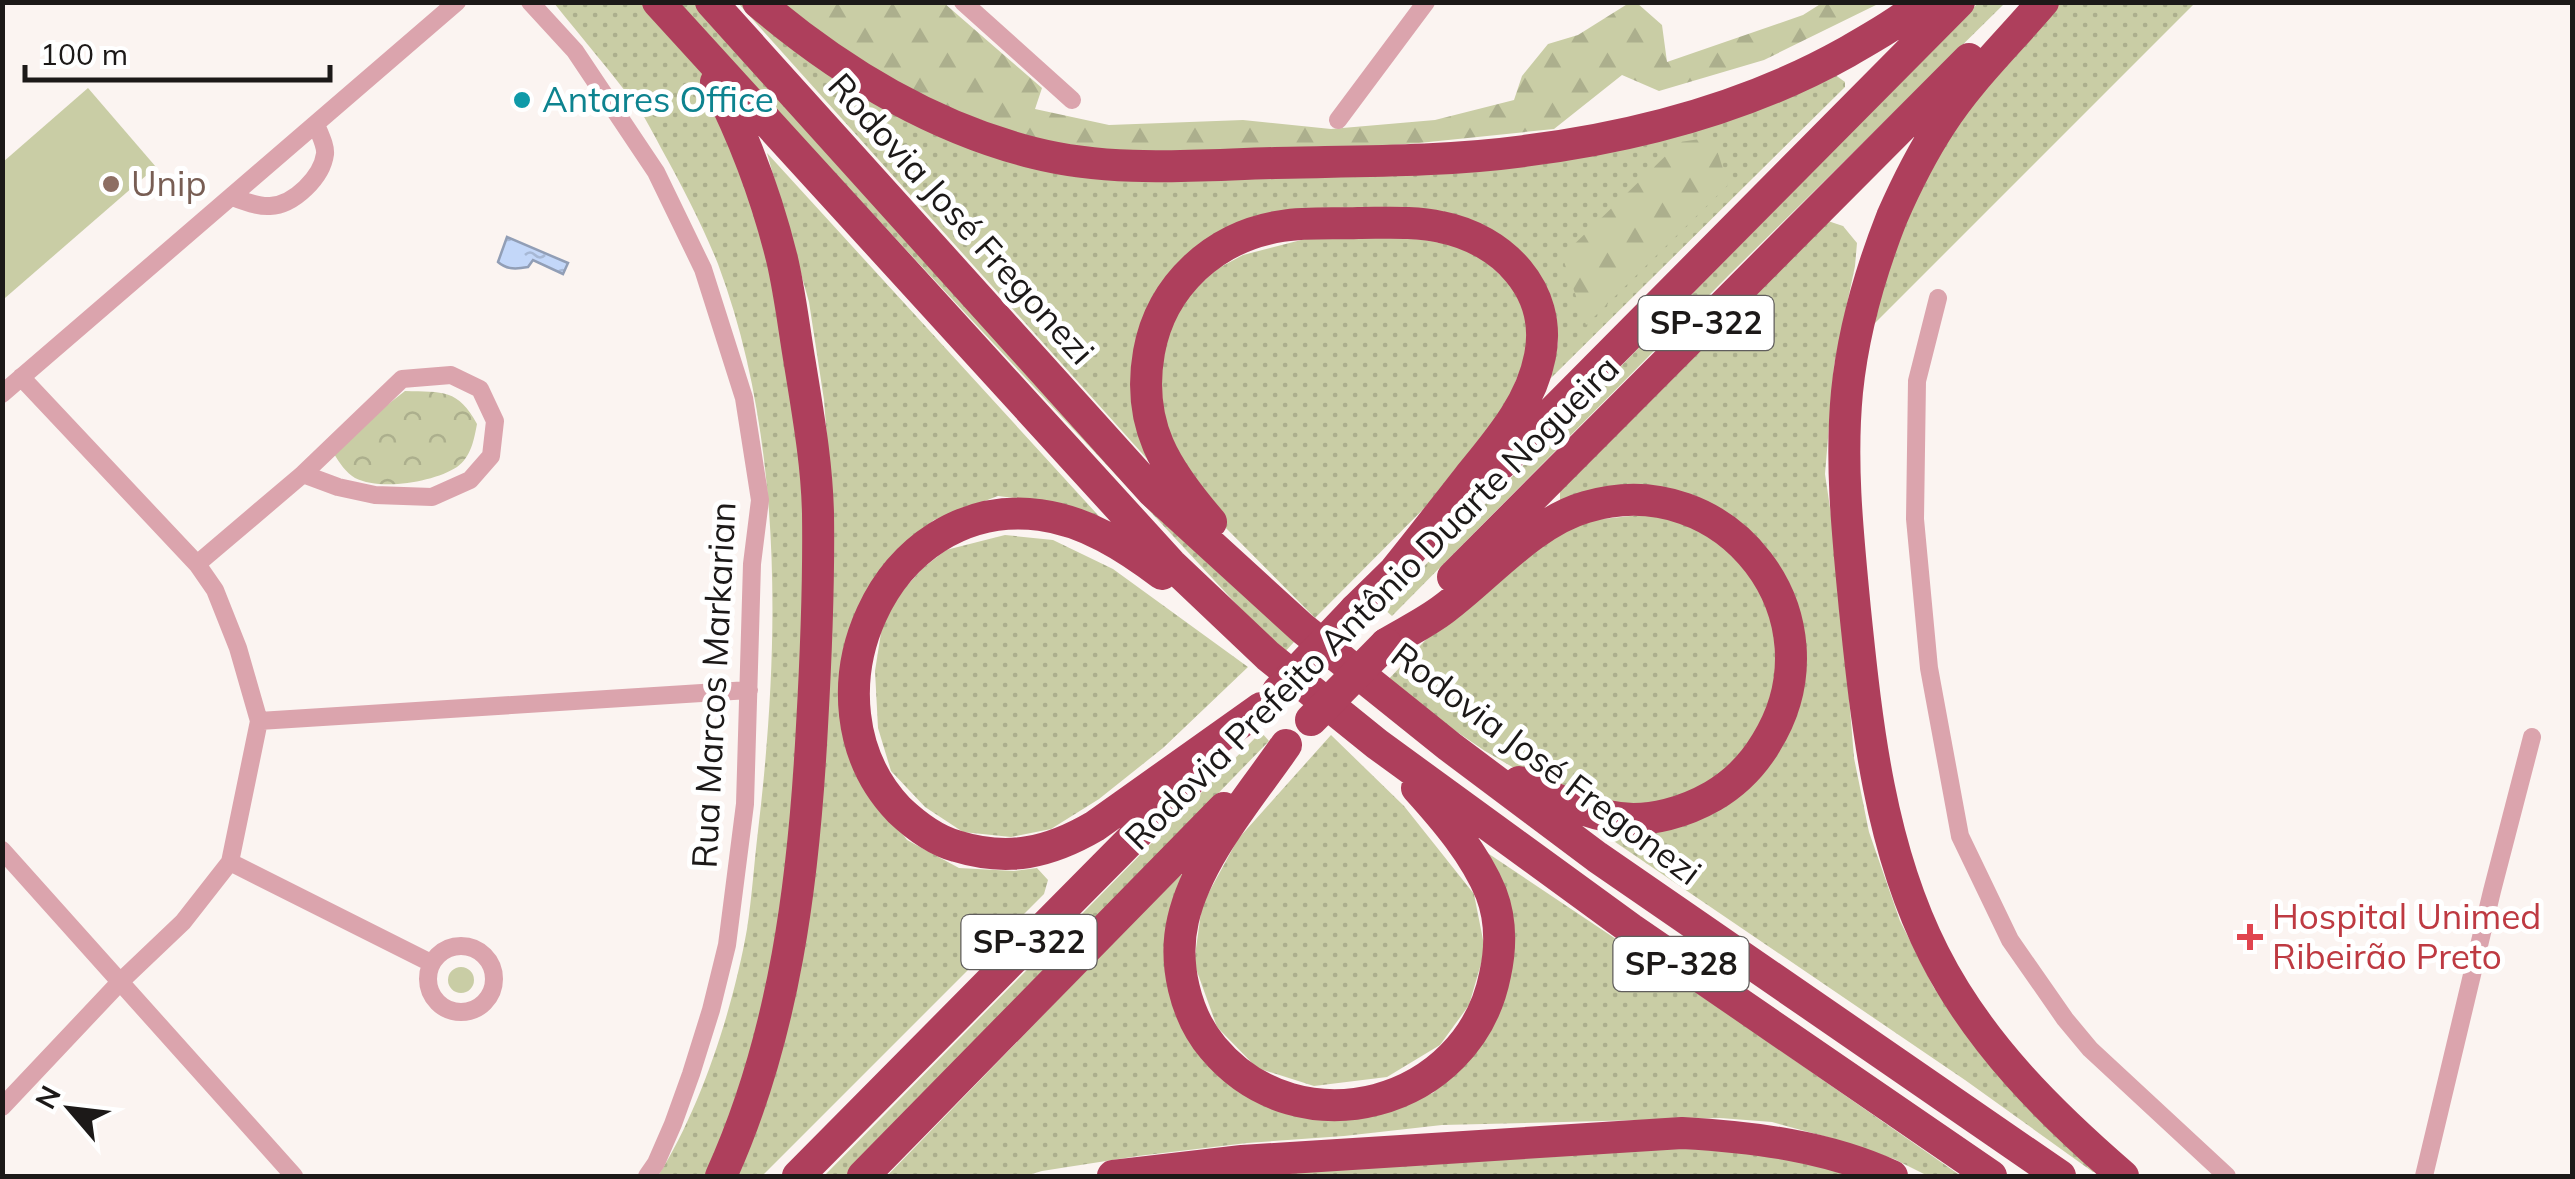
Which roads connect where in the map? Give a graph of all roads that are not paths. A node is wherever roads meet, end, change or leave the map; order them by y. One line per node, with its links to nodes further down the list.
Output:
1 (457, 2): 15 (street)
2 (530, 2): 26 (street, Rua Marcos Markarian)
3 (658, 2): 12 (highway)
4 (711, 2): 23 (highway, Rodovia José Fregonezi)
5 (758, 2): 8 (highway)
6 (963, 2): 13 (street)
7 (1426, 2): 14 (street)
8 (1923, 2)
9 (1958, 2): 22 (highway, Rodovia Prefeito Antônio Duarte Nogueira / SP-322)
10 (2025, 2): 24 (highway, Rodovia Prefeito Antônio Duarte Nogueira / SP-322)
11 (2043, 2): 47 (highway)
12 (695, 43): 25 (highway); 40 (highway)
13 (1072, 100)
14 (1338, 120)
15 (316, 124): 16 (street); 16 (street)
16 (232, 197): 18 (street)
17 (1938, 298): 48 (street)
18 (22, 376): 19 (street); 21 (street)
19 (2, 394)
20 (303, 474): 20 (street); 21 (street)
21 (197, 564): 28 (street)
22 (1393, 573): 23 (highway); 27 (highway, Rodovia Prefeito Antônio Duarte Nogueira / SP-322, bridge)
23 (1302, 628): 32 (highway, Rodovia José Fregonezi / SP-328)
24 (1386, 644): 31 (highway, Rodovia Prefeito Antônio Duarte Nogueira / SP-322, bridge); 32 (highway)
25 (1268, 656): 27 (highway); 30 (highway, SP-328)
26 (749, 690): 28 (street); 39 (street, Rua Marcos Markarian)
27 (1269, 699): 41 (highway, Rodovia Prefeito Antônio Duarte Nogueira / SP-322)
28 (259, 721): 34 (street)
29 (2532, 737): 49 (street)
30 (1377, 744): 31 (highway); 45 (highway, SP-328)
31 (1286, 745): 42 (highway, Rodovia Prefeito Antônio Duarte Nogueira / SP-322)
32 (1449, 746): 46 (highway, Rodovia José Fregonezi / SP-328)
33 (2, 850): 36 (street)
34 (230, 862): 35 (street); 36 (street)
35 (430, 964)
36 (121, 982): 37 (street); 38 (street)
37 (2, 1107)
38 (294, 1176)
39 (646, 1176)
40 (721, 1176)
41 (798, 1176)
42 (863, 1176)
43 (1113, 1176): 44 (highway)
44 (1892, 1176)
45 (1991, 1176)
46 (2060, 1176)
47 (2123, 1176)
48 (2227, 1176)
49 (2424, 1176)

